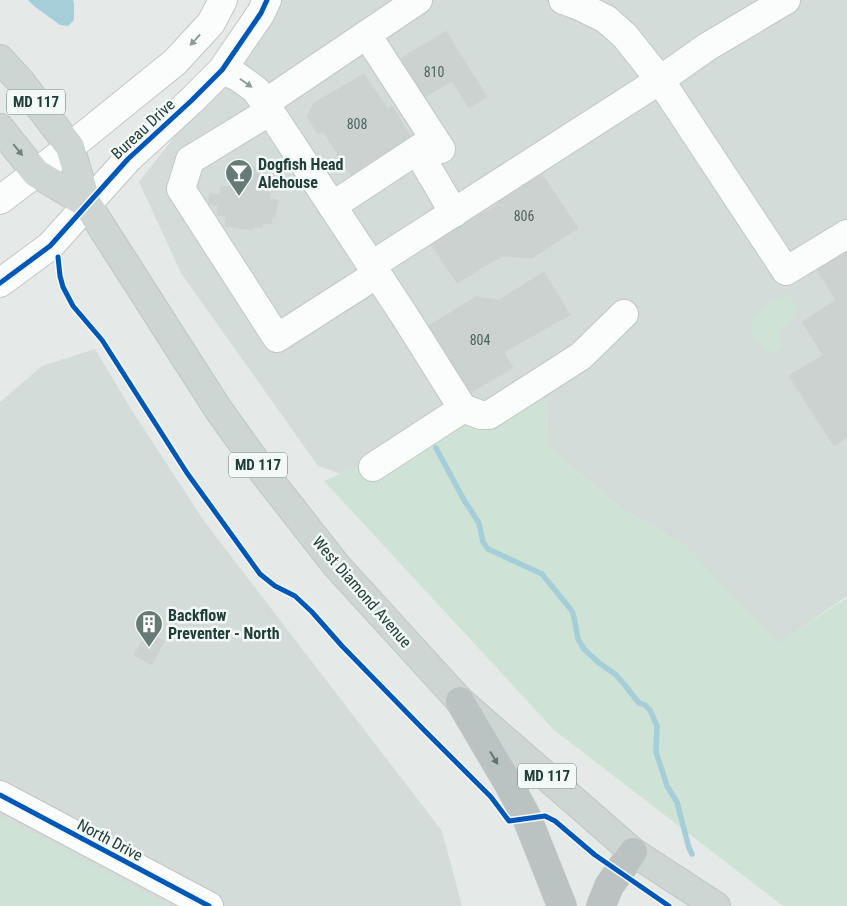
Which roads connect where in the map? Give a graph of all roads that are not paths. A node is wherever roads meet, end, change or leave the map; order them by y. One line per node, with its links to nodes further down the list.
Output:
1 (223, 0): 13 (street, Bureau Drive, one-way to 13)
2 (267, 0): 8 (street, Bureau Drive)
3 (418, 0): 6 (street)
4 (563, 0): 9 (street)
5 (786, 0): 9 (street)
6 (367, 35): 10 (street); 12 (street)
7 (0, 59): 13 (main road, West Diamond Avenue / MD 117)
8 (222, 70): 10 (street, one-way to 10); 16 (street, Bureau Drive)
9 (660, 80): 18 (street); 19 (street)
10 (267, 107): 17 (street); 20 (street)
11 (0, 128): 14 (main road, West Diamond Avenue / MD 117, one-way to 14)
12 (431, 146): 17 (street); 18 (street)
13 (70, 147): 14 (street, Bureau Drive); 16 (main road, West Diamond Avenue / MD 117)
14 (36, 173): 15 (street, Bureau Drive); 16 (main road, West Diamond Avenue / MD 117)
15 (0, 200)
16 (87, 204): 21 (street, Bureau Drive); 25 (main road, West Diamond Avenue / MD 117)
17 (332, 206): 20 (street)
18 (454, 213): 20 (street)
19 (847, 234)
20 (375, 270): 23 (street)
21 (0, 283)
22 (624, 314): 23 (street)
23 (462, 408): 24 (street)
24 (373, 467)
25 (460, 701): 27 (main road, West Diamond Avenue / MD 117); 29 (highway, one-way to 29)
26 (0, 795): 28 (street, North Drive)
27 (633, 852): 30 (highway); 31 (main road, West Diamond Avenue / MD 117)
28 (209, 906)
29 (562, 906)
30 (601, 906)
31 (716, 906)

